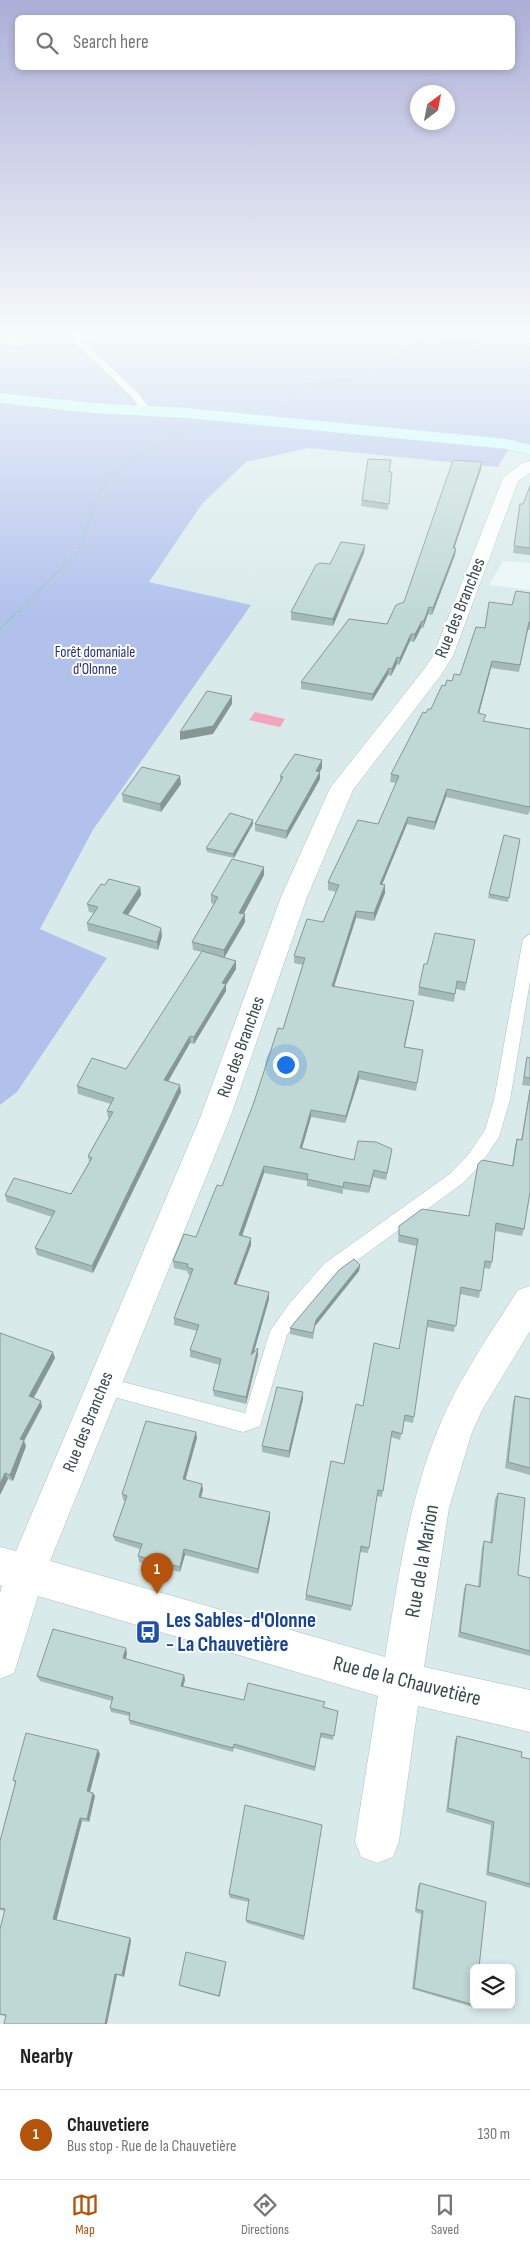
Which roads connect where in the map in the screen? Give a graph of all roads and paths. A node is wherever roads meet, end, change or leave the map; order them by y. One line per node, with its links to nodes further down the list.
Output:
1 (191, 428): 5 (path)
2 (348, 428): 3 (street)
3 (530, 451): 4 (street)
4 (525, 471): 8 (street, Rue des Branches)
5 (0, 629)
6 (530, 939): 8 (lane)
7 (530, 1301): 11 (street, Rue de la Marion)
8 (103, 1386): 9 (street, Rue des Branches)
9 (13, 1571): 10 (street, Rue des Branches); 11 (street, Rue de la Chauvetière)
10 (0, 1659)
11 (401, 1682): 12 (street, Rue de la Chauvetière); 13 (street, Rue de la Marion)
12 (530, 1711)
13 (378, 1841)

